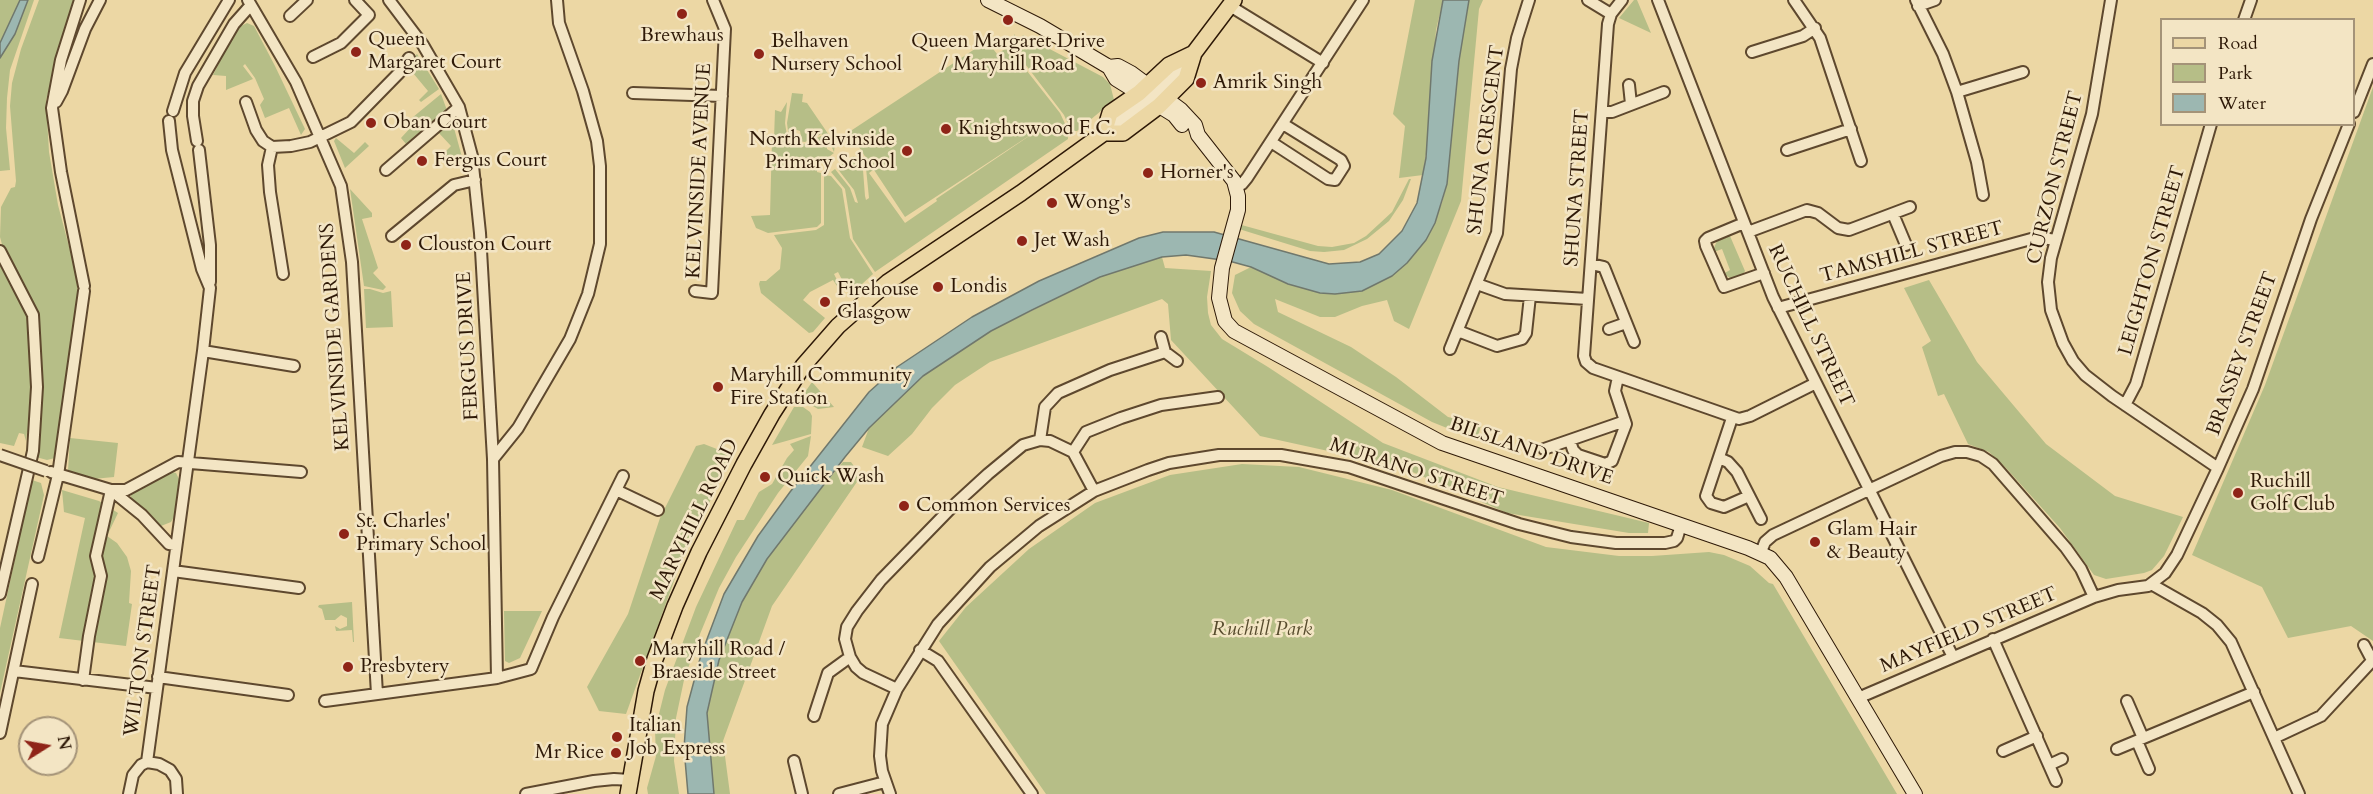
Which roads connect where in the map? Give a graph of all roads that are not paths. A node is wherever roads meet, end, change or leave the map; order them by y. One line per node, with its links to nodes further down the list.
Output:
1 (80, 0): 42 (street)
2 (100, 0): 42 (street)
3 (229, 0): 70 (street, WILTON STREET)
4 (307, 0): 23 (street)
5 (355, 0): 28 (street)
6 (389, 0): 41 (street, FERGUS DRIVE)
7 (557, 0): 97 (street)
8 (713, 0): 38 (street, KELVINSIDE AVENUE)
9 (988, 0): 37 (main road)
10 (1363, 0): 30 (street)
11 (1529, 0): 69 (street, SHUNA CRESCENT)
12 (1588, 0): 22 (street)
13 (1622, 0): 22 (street, SHUNA STREET)
14 (1658, 0): 61 (street, RUCHILL STREET)
15 (1794, 0): 25 (street)
16 (1935, 0): 21 (street)
17 (2111, 0): 63 (street, CURZON STREET)
18 (2251, 0): 24 (street)
19 (249, 3): 50 (street, KELVINSIDE GARDENS); 70 (street, WILTON STREET)
20 (1232, 3): 26 (main road, MARYHILL ROAD); 30 (street)
21 (1917, 3): 35 (street)
22 (1611, 14): 44 (street, SHUNA STREET)
23 (290, 16)
24 (2245, 18)
25 (1815, 28): 27 (street); 48 (street)
26 (1194, 52): 37 (main road, MARYHILL ROAD); 37 (main road, MARYHILL ROAD)
27 (1752, 52)
28 (313, 57)
29 (409, 58): 50 (street)
30 (1323, 63): 45 (street)
31 (2373, 64): 43 (street)
32 (2023, 72): 35 (street)
33 (1629, 85): 40 (street)
34 (1664, 92): 40 (street)
35 (1957, 92): 58 (street)
36 (633, 93): 38 (street)
37 (1153, 95): 49 (main road, MARYHILL ROAD); 49 (main road, MARYHILL ROAD); 57 (main road)
38 (722, 96): 71 (street, KELVINSIDE AVENUE)
39 (246, 102): 52 (street)
40 (1631, 104): 44 (street)
41 (459, 107): 55 (street); 56 (street, FERGUS DRIVE)
42 (52, 108): 101 (street)
43 (2355, 109)
44 (1602, 112): 66 (street, SHUNA STREET)
45 (1283, 124): 51 (street); 51 (street)
46 (2210, 126): 88 (street, LEIGHTON STREET)
47 (2348, 126): 99 (street, BRASSEY STREET)
48 (1851, 129): 53 (street); 54 (street)
49 (1104, 133): 151 (main road, MARYHILL ROAD)
50 (320, 136): 52 (street); 132 (street, KELVINSIDE GARDENS)
51 (1271, 142): 57 (street)
52 (272, 147): 68 (street)
53 (1787, 150)
54 (1861, 161)
55 (386, 170)
56 (475, 180): 62 (street); 97 (street, FERGUS DRIVE)
57 (1236, 187): 110 (main road, BILSLAND DRIVE)
58 (1983, 195)
59 (1910, 207): 60 (street)
60 (1893, 214): 61 (street); 64 (street)
61 (1746, 228): 67 (street, RUCHILL STREET); 67 (street)
62 (392, 236)
63 (2056, 240): 74 (street, TAMSHILL STREET); 88 (street, CURZON STREET)
64 (1906, 245)
65 (0, 251): 118 (street)
66 (1591, 264): 73 (street, SHUNA STREET); 75 (street)
67 (1764, 273): 74 (street, RUCHILL STREET)
68 (283, 274)
69 (1478, 284): 72 (street); 77 (street, SHUNA CRESCENT)
70 (210, 288): 81 (street, WILTON STREET)
71 (695, 291)
72 (1530, 296): 73 (street); 77 (street)
73 (1588, 299): 85 (street, SHUNA STREET)
74 (1779, 308): 86 (street, RUCHILL STREET)
75 (1626, 322): 76 (street); 79 (street)
76 (1609, 329)
77 (1458, 331): 80 (street, SHUNA CRESCENT)
78 (1161, 337): 82 (street)
79 (1634, 342)
80 (1450, 349)
81 (203, 351): 84 (street); 98 (street, WILTON STREET)
82 (1165, 352): 83 (street); 91 (street)
83 (1177, 361)
84 (294, 366)
85 (1618, 377): 89 (street); 90 (street)
86 (1816, 383): 89 (street); 106 (street, RUCHILL STREET)
87 (1218, 397): 94 (street)
88 (2125, 405): 99 (street, CURZON STREET)
89 (1732, 418): 96 (street)
90 (1625, 421): 92 (street); 92 (street)
91 (1040, 440): 94 (street); 123 (street)
92 (1570, 441): 93 (street)
93 (1544, 449)
94 (1073, 452): 105 (street)
95 (0, 455): 101 (street, bridge)
96 (1719, 458): 107 (street); 107 (street)
97 (493, 459): 127 (street, FERGUS DRIVE)
98 (187, 462): 100 (street); 103 (street); 111 (street, WILTON STREET)
99 (2218, 468): 116 (street, BRASSEY STREET)
100 (301, 472)
101 (58, 475): 103 (street); 113 (street)
102 (623, 476): 104 (street)
103 (111, 490): 111 (street, WILTON STREET); 128 (street)
104 (616, 490): 108 (street); 127 (street)
105 (1094, 490): 110 (street, MURANO STREET); 122 (street, MURANO STREET)
106 (1870, 491): 112 (street); 119 (street); 124 (street, RUCHILL STREET)
107 (1749, 496): 109 (street)
108 (658, 510)
109 (1761, 519)
110 (1681, 525): 112 (main road, BILSLAND DRIVE)
111 (176, 545): 114 (street, WILTON STREET)
112 (1761, 552): 134 (main road, BILSLAND DRIVE)
113 (38, 557)
114 (172, 571): 117 (street); 129 (street, WILTON STREET)
115 (32, 584): 126 (street)
116 (2151, 584): 119 (street, MAYFIELD STREET); 131 (street)
117 (299, 588)
118 (0, 594)
119 (2094, 597): 120 (street, MAYFIELD STREET)
120 (1994, 639): 124 (street, MAYFIELD STREET); 139 (street)
121 (2364, 645): 125 (street)
122 (920, 650): 130 (street, MURANO STREET); 158 (street)
123 (849, 657): 130 (street); 137 (street)
124 (1953, 657): 134 (street, MAYFIELD STREET)
125 (2372, 662): 140 (street)
126 (14, 671): 128 (street); 138 (street)
127 (497, 678): 132 (street)
128 (83, 680): 129 (street)
129 (158, 682): 133 (street); 146 (street, WILTON STREET)
130 (897, 689): 149 (street, MURANO STREET)
131 (2254, 692): 140 (street); 141 (street)
132 (377, 694): 135 (street)
133 (288, 695)
134 (1858, 698): 159 (main road, BILSLAND DRIVE)
135 (325, 701)
136 (2127, 701): 141 (street)
137 (814, 716)
138 (0, 733)
139 (2037, 736): 143 (street); 147 (street)
140 (2274, 738): 160 (street)
141 (2140, 740): 142 (street); 148 (street)
142 (2117, 749)
143 (2003, 751)
144 (2062, 759): 147 (street)
145 (794, 761): 155 (street)
146 (147, 762): 152 (street); 153 (street)
147 (2049, 765): 150 (street)
148 (2149, 769)
149 (885, 782): 156 (street); 157 (street, MURANO STREET)
150 (2056, 782)
151 (629, 787): 154 (street)
152 (129, 794)
153 (177, 794)
154 (526, 794)
155 (802, 794)
156 (839, 794)
157 (890, 794)
158 (1032, 794)
159 (1916, 794)
160 (2299, 794)

